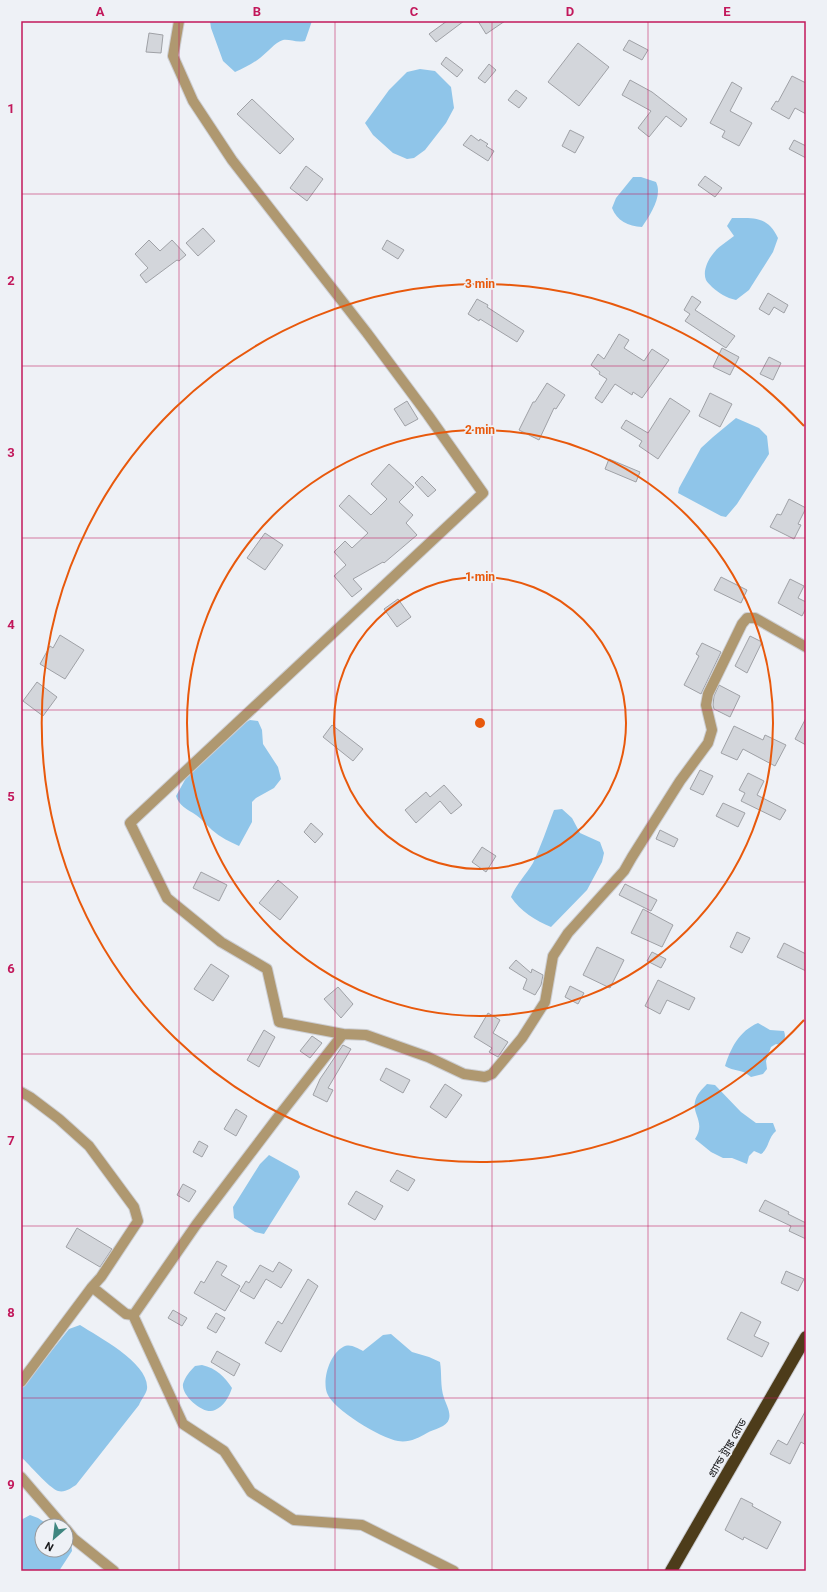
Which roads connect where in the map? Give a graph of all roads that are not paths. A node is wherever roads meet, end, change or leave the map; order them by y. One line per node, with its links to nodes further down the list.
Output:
1 (178, 21): 3 (street)
2 (806, 647): 3 (street)
3 (343, 1034): 6 (street)
4 (21, 1092): 5 (street)
5 (92, 1287): 6 (street); 8 (street)
6 (133, 1316): 13 (street)
7 (806, 1337): 14 (highway, গ্র্যান্ড ট্রাঙ্ক রোড)
8 (21, 1382)
9 (21, 1477): 10 (street)
10 (56, 1518)
11 (74, 1539): 12 (street)
12 (114, 1571)
13 (454, 1571)
14 (671, 1571)

